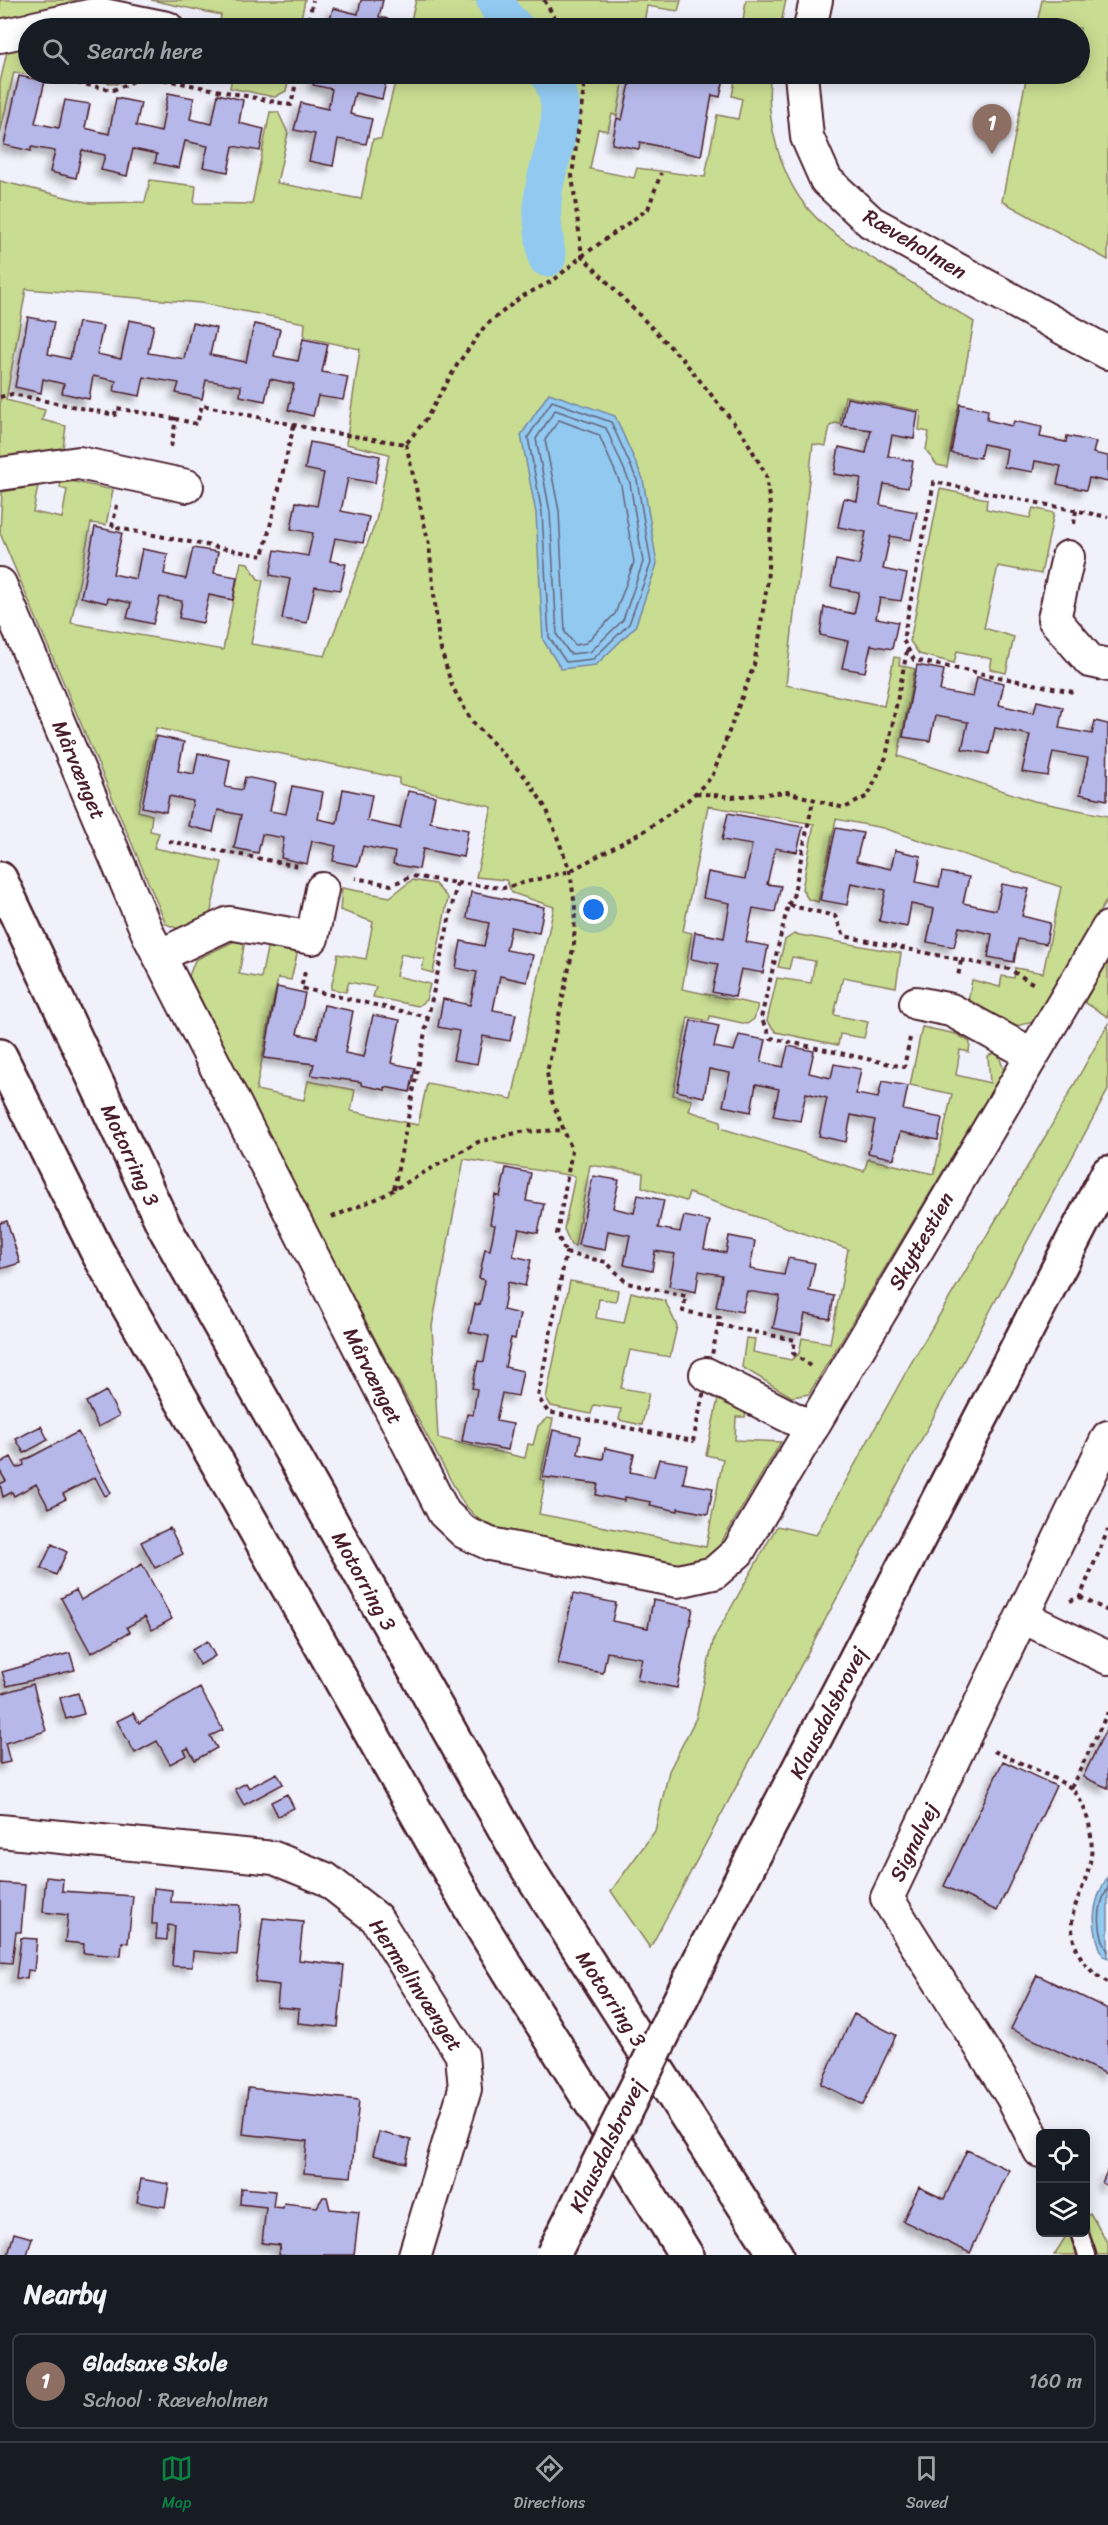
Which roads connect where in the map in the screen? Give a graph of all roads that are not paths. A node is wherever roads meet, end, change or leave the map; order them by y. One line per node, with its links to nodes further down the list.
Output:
1 (816, 0): 4 (street)
2 (80, 18): 3 (street)
3 (118, 18)
4 (812, 18)
5 (18, 32): 6 (street)
6 (0, 36)
7 (802, 84): 8 (street, Ræveholmen)
8 (1108, 353)
9 (0, 474): 10 (street)
10 (176, 483)
11 (1068, 557): 13 (street)
12 (0, 584): 17 (street, Mårvænget)
13 (1108, 665)
14 (0, 879): 34 (main road, Motorring 3)
15 (322, 889): 17 (street)
16 (1108, 928): 19 (street, Skyttestien)
17 (159, 956): 25 (street, Mårvænget)
18 (916, 1003): 19 (street)
19 (1031, 1054): 23 (street, Skyttestien)
20 (0, 1056): 33 (main road)
21 (1108, 1173): 32 (main road, Klausdalsbrovej, bridge)
22 (706, 1374): 23 (street)
23 (812, 1428): 25 (street, Skyttestien)
24 (1108, 1437): 26 (street, Signalvej)
25 (738, 1552)
26 (1023, 1617): 27 (street); 29 (street, Signalvej)
27 (1108, 1658)
28 (0, 1831): 31 (street, Hermelinvænget)
29 (1036, 2142)
30 (1081, 2237): 35 (lane)
31 (415, 2255)
32 (553, 2255)
33 (686, 2255)
34 (776, 2255)
35 (1087, 2255)

